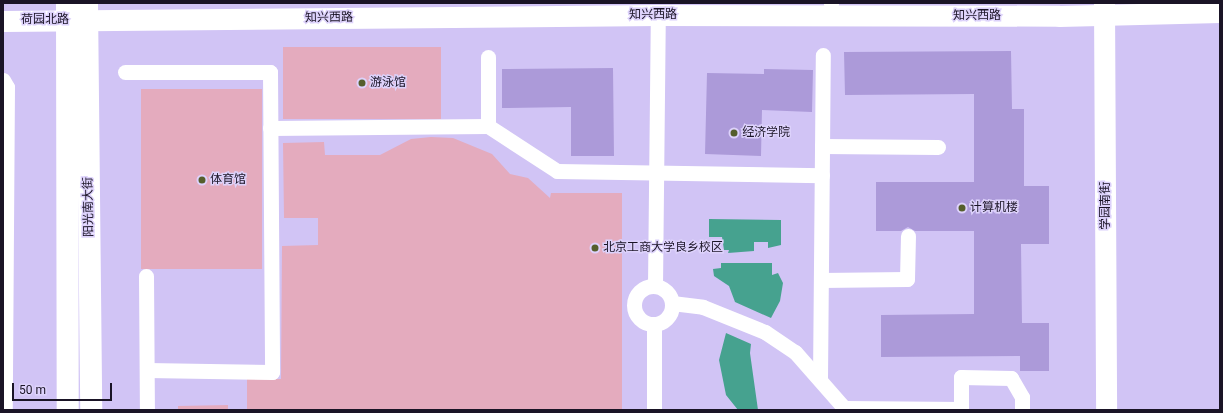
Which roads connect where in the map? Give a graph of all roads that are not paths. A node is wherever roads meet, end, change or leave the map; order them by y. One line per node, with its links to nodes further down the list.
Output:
1 (658, 9): 2 (street, 知兴西路); 3 (street, 知兴西路); 14 (street)
2 (1097, 9): 4 (street, 知兴西路); 33 (street, 学园南街); 34 (street, 学园南街)
3 (77, 12): 5 (street, 荷园北路); 28 (main road, 阳光南大街); 29 (main road, 阳光南大街)
4 (1220, 12)
5 (3, 21)
6 (823, 55): 12 (street)
7 (488, 57): 10 (street)
8 (125, 72): 11 (street)
9 (3, 80): 16 (street)
10 (488, 126): 11 (street); 14 (street)
11 (270, 128): 24 (street)
12 (822, 146): 13 (street); 15 (street)
13 (938, 147)
14 (655, 172): 15 (street); 20 (street)
15 (822, 175): 19 (street)
16 (5, 228): 23 (street)
17 (908, 236): 19 (street)
18 (146, 276): 24 (street)
19 (821, 280): 25 (street)
20 (655, 286): 21 (street); 22 (street)
21 (672, 303): 22 (street); 25 (street)
22 (654, 324): 31 (street)
23 (4, 329): 27 (street)
24 (147, 370): 30 (street)
25 (820, 379): 26 (street)
26 (845, 409): 32 (street)
27 (5, 410)
28 (68, 410)
29 (91, 410)
30 (147, 410)
31 (654, 410)
32 (1022, 410)
33 (1092, 410)
34 (1106, 410)

